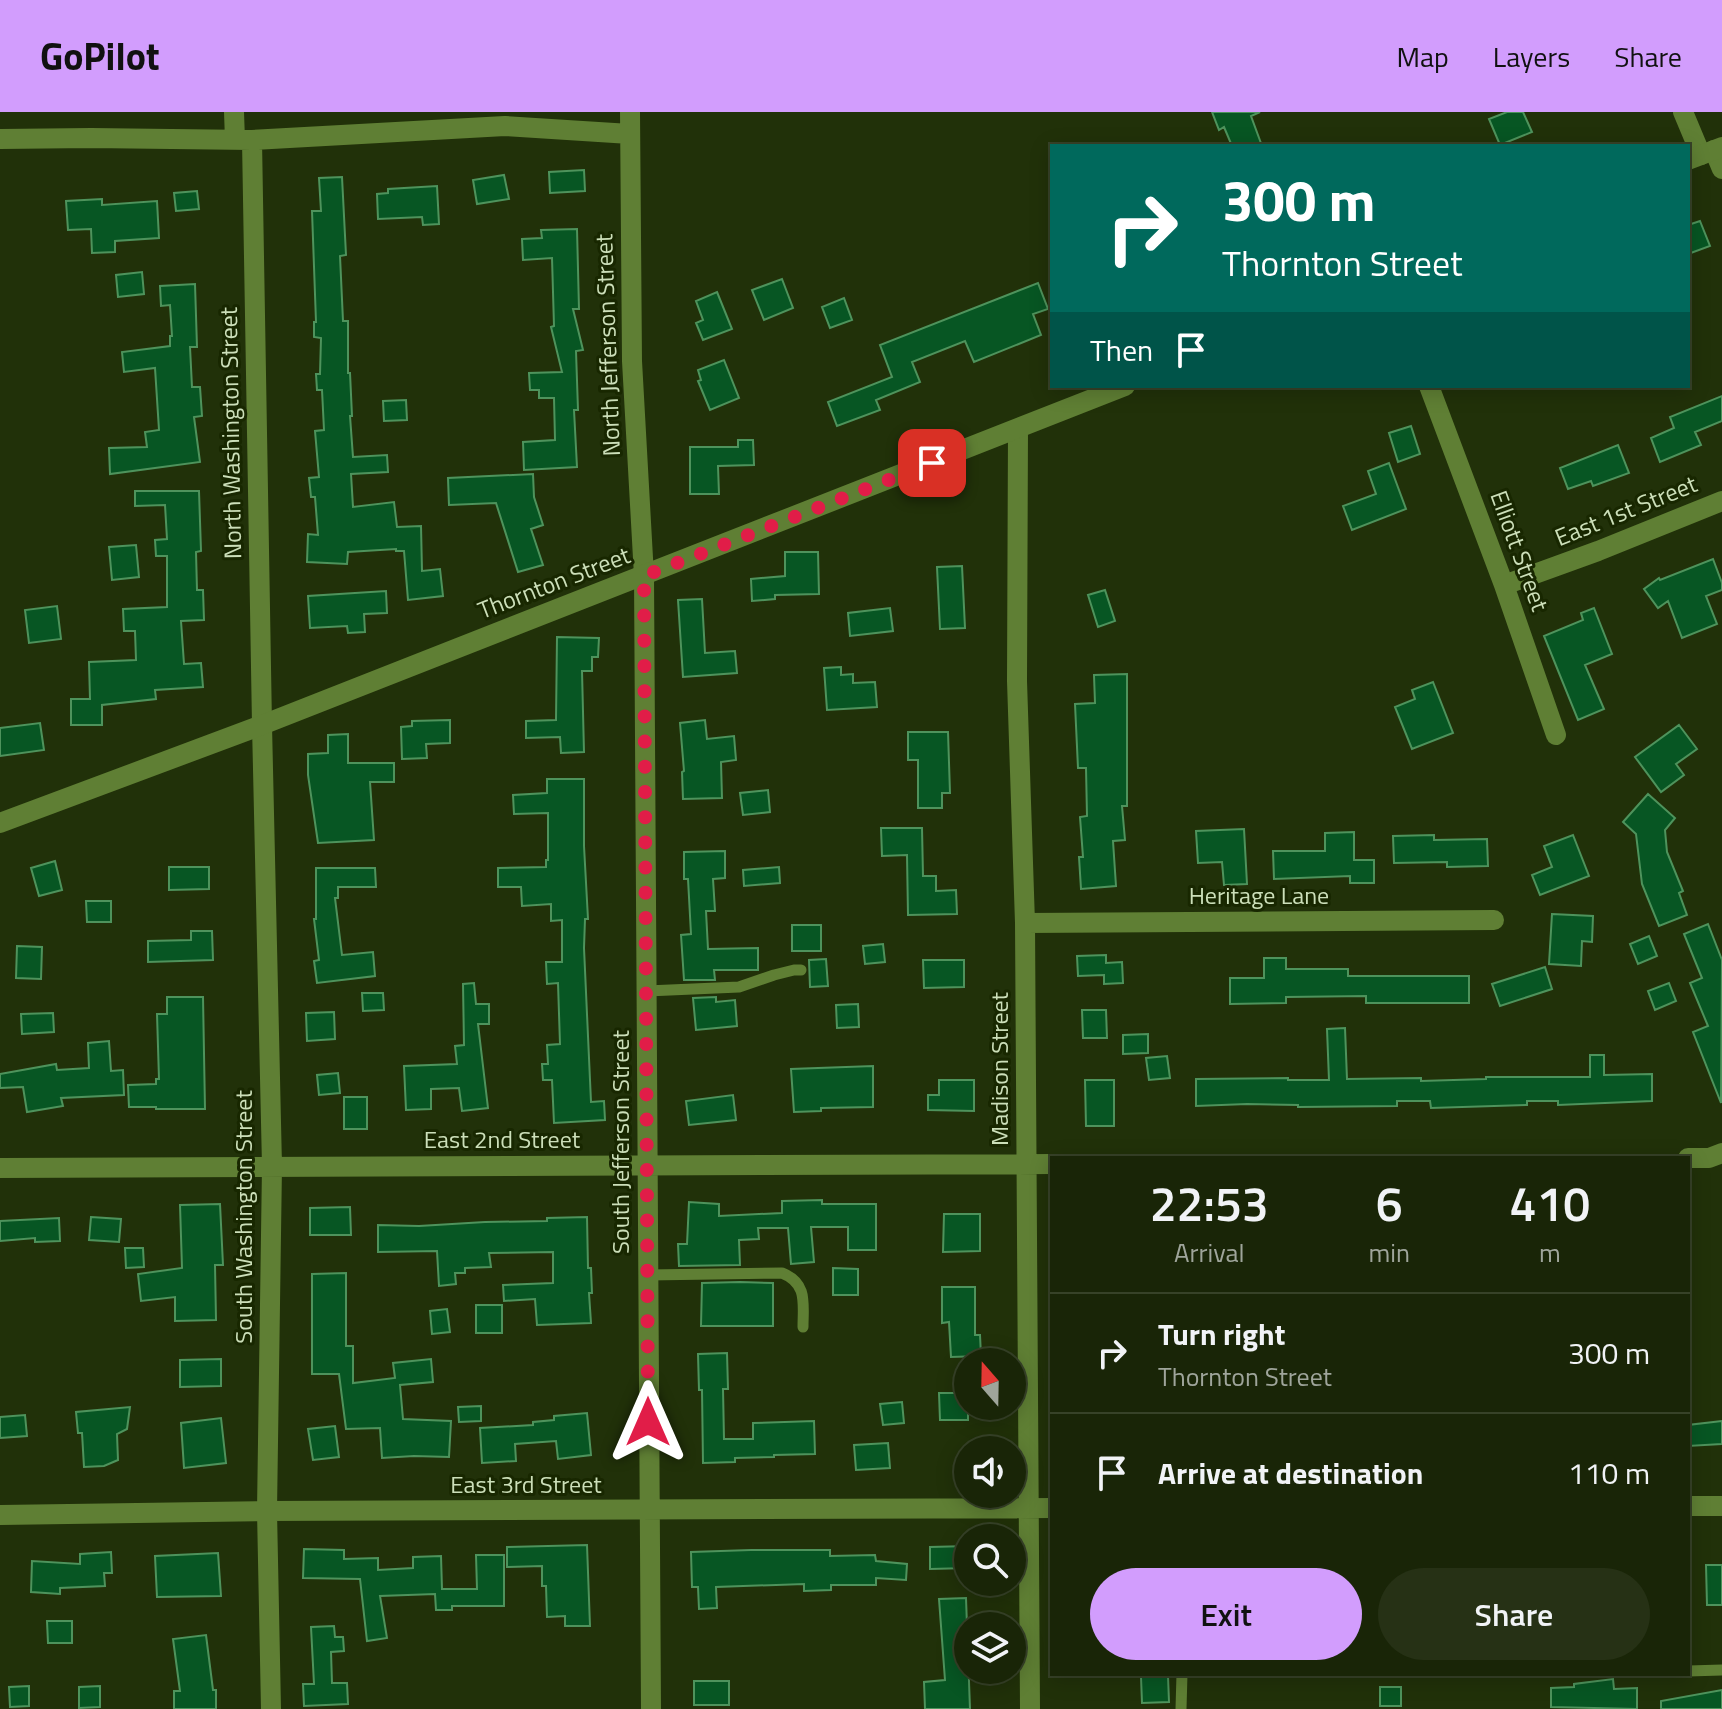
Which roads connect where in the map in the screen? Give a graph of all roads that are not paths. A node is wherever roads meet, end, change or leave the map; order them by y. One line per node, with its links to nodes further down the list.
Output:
1 (234, 112): 6 (street, North Washington Street)
2 (630, 112): 4 (street, North Jefferson Street)
3 (1683, 112): 7 (street)
4 (630, 134): 6 (street); 12 (street, North Jefferson Street)
5 (0, 139): 6 (street)
6 (243, 140): 14 (street, North Washington Street)
7 (1710, 156)
8 (1120, 388): 10 (street, Thornton Street)
9 (1430, 388): 13 (street, Elliott Street)
10 (1018, 429): 12 (street, Thornton Street); 18 (street, Madison Street)
11 (1722, 501): 13 (street, East 1st Street)
12 (644, 576): 14 (street, Thornton Street); 20 (street, South Jefferson Street)
13 (1504, 585): 15 (street, Elliott Street)
14 (262, 725): 16 (street, Thornton Street); 26 (street, South Washington Street)
15 (1556, 735)
16 (0, 823)
17 (1494, 920): 18 (street, Heritage Lane)
18 (1025, 923): 23 (street, Madison Street)
19 (801, 970): 20 (lane)
20 (647, 991): 25 (street, South Jefferson Street)
21 (1722, 1153): 22 (street)
22 (1690, 1158)
23 (1026, 1164): 24 (street, East 2nd Street); 25 (street, East 2nd Street); 32 (street, Madison Street)
24 (1050, 1164)
25 (648, 1165): 26 (street, East 2nd Street); 28 (street, South Jefferson Street)
26 (272, 1166): 27 (street, East 2nd Street); 35 (street, South Washington Street)
27 (0, 1168)
28 (648, 1275): 29 (lane); 34 (street, South Jefferson Street)
29 (803, 1327)
30 (1690, 1506): 31 (street)
31 (1722, 1506)
32 (1028, 1508): 33 (street, East 3rd Street); 34 (street, East 3rd Street); 42 (street, Madison Street)
33 (1050, 1508)
34 (648, 1510): 35 (street, East 3rd Street); 41 (street, South Jefferson Street)
35 (267, 1511): 36 (street, East 3rd Street); 40 (street, South Washington Street)
36 (0, 1515)
37 (1722, 1670): 38 (lane)
38 (1690, 1671)
39 (1182, 1676): 43 (lane)
40 (271, 1709)
41 (651, 1709)
42 (1030, 1709)
43 (1181, 1709)

